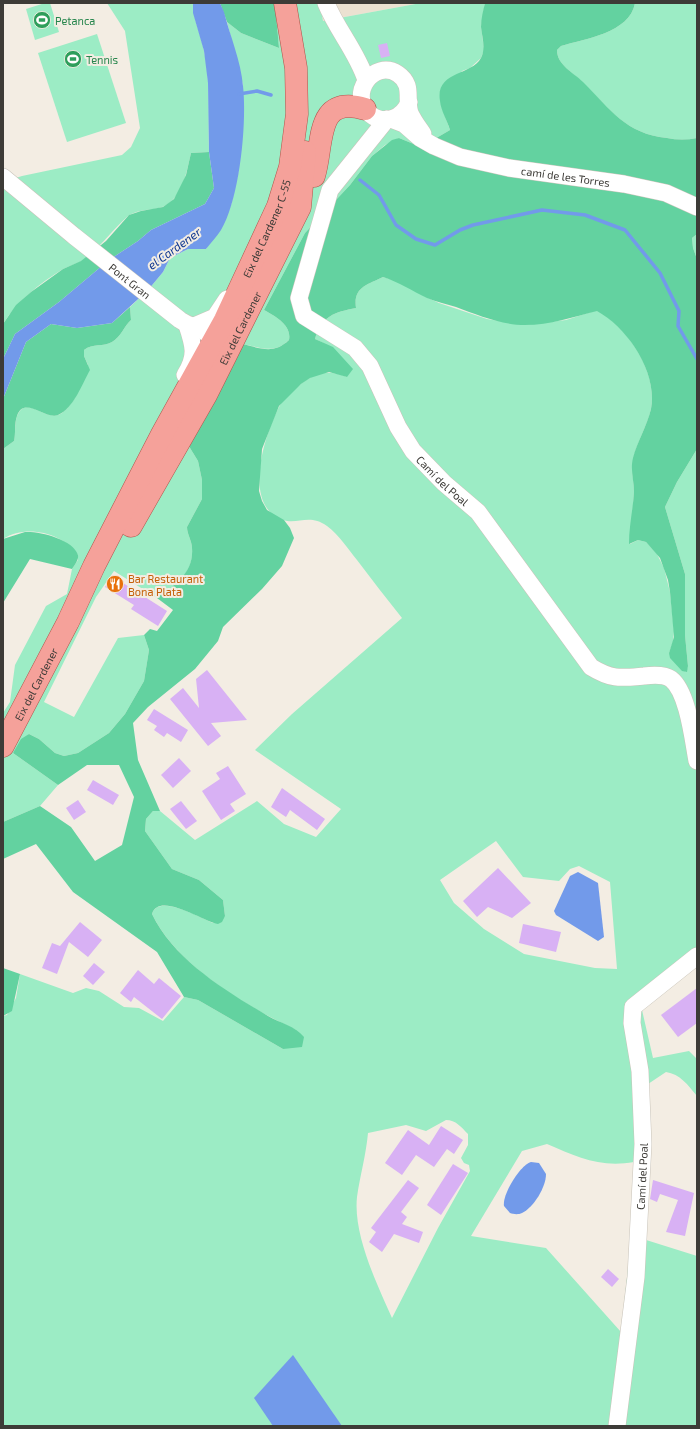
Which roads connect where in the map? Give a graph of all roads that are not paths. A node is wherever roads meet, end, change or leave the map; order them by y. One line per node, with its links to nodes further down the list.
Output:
1 (285, 3): 14 (main road, Eix del Cardener C-55)
2 (299, 3): 12 (main road, Eix del Cardener)
3 (326, 3): 4 (street)
4 (354, 53): 5 (street); 6 (street)
5 (382, 71): 6 (street); 7 (street)
6 (366, 80): 8 (street)
7 (409, 102): 8 (street); 9 (street)
8 (379, 116): 9 (street, camí de les Torres); 12 (main road); 21 (street, Camí del Poal)
9 (434, 146): 11 (street, camí de les Torres)
10 (3, 177): 15 (street, Pont Gran)
11 (697, 207)
12 (300, 208): 13 (main road, Eix del Cardener)
13 (279, 249): 16 (street); 18 (main road, Eix del Cardener)
14 (252, 262): 15 (street); 16 (main road, Eix del Cardener C-55)
15 (188, 326): 16 (street, Pont Gran); 17 (street)
16 (212, 341): 17 (main road, Eix del Cardener C-55); 18 (street)
17 (162, 434): 19 (main road, Eix del Cardener)
18 (147, 496): 19 (main road, Eix del Cardener)
19 (68, 622): 20 (main road, Eix del Cardener)
20 (3, 746)
21 (697, 760)
22 (697, 956): 23 (street, Camí del Poal)
23 (617, 1426)

